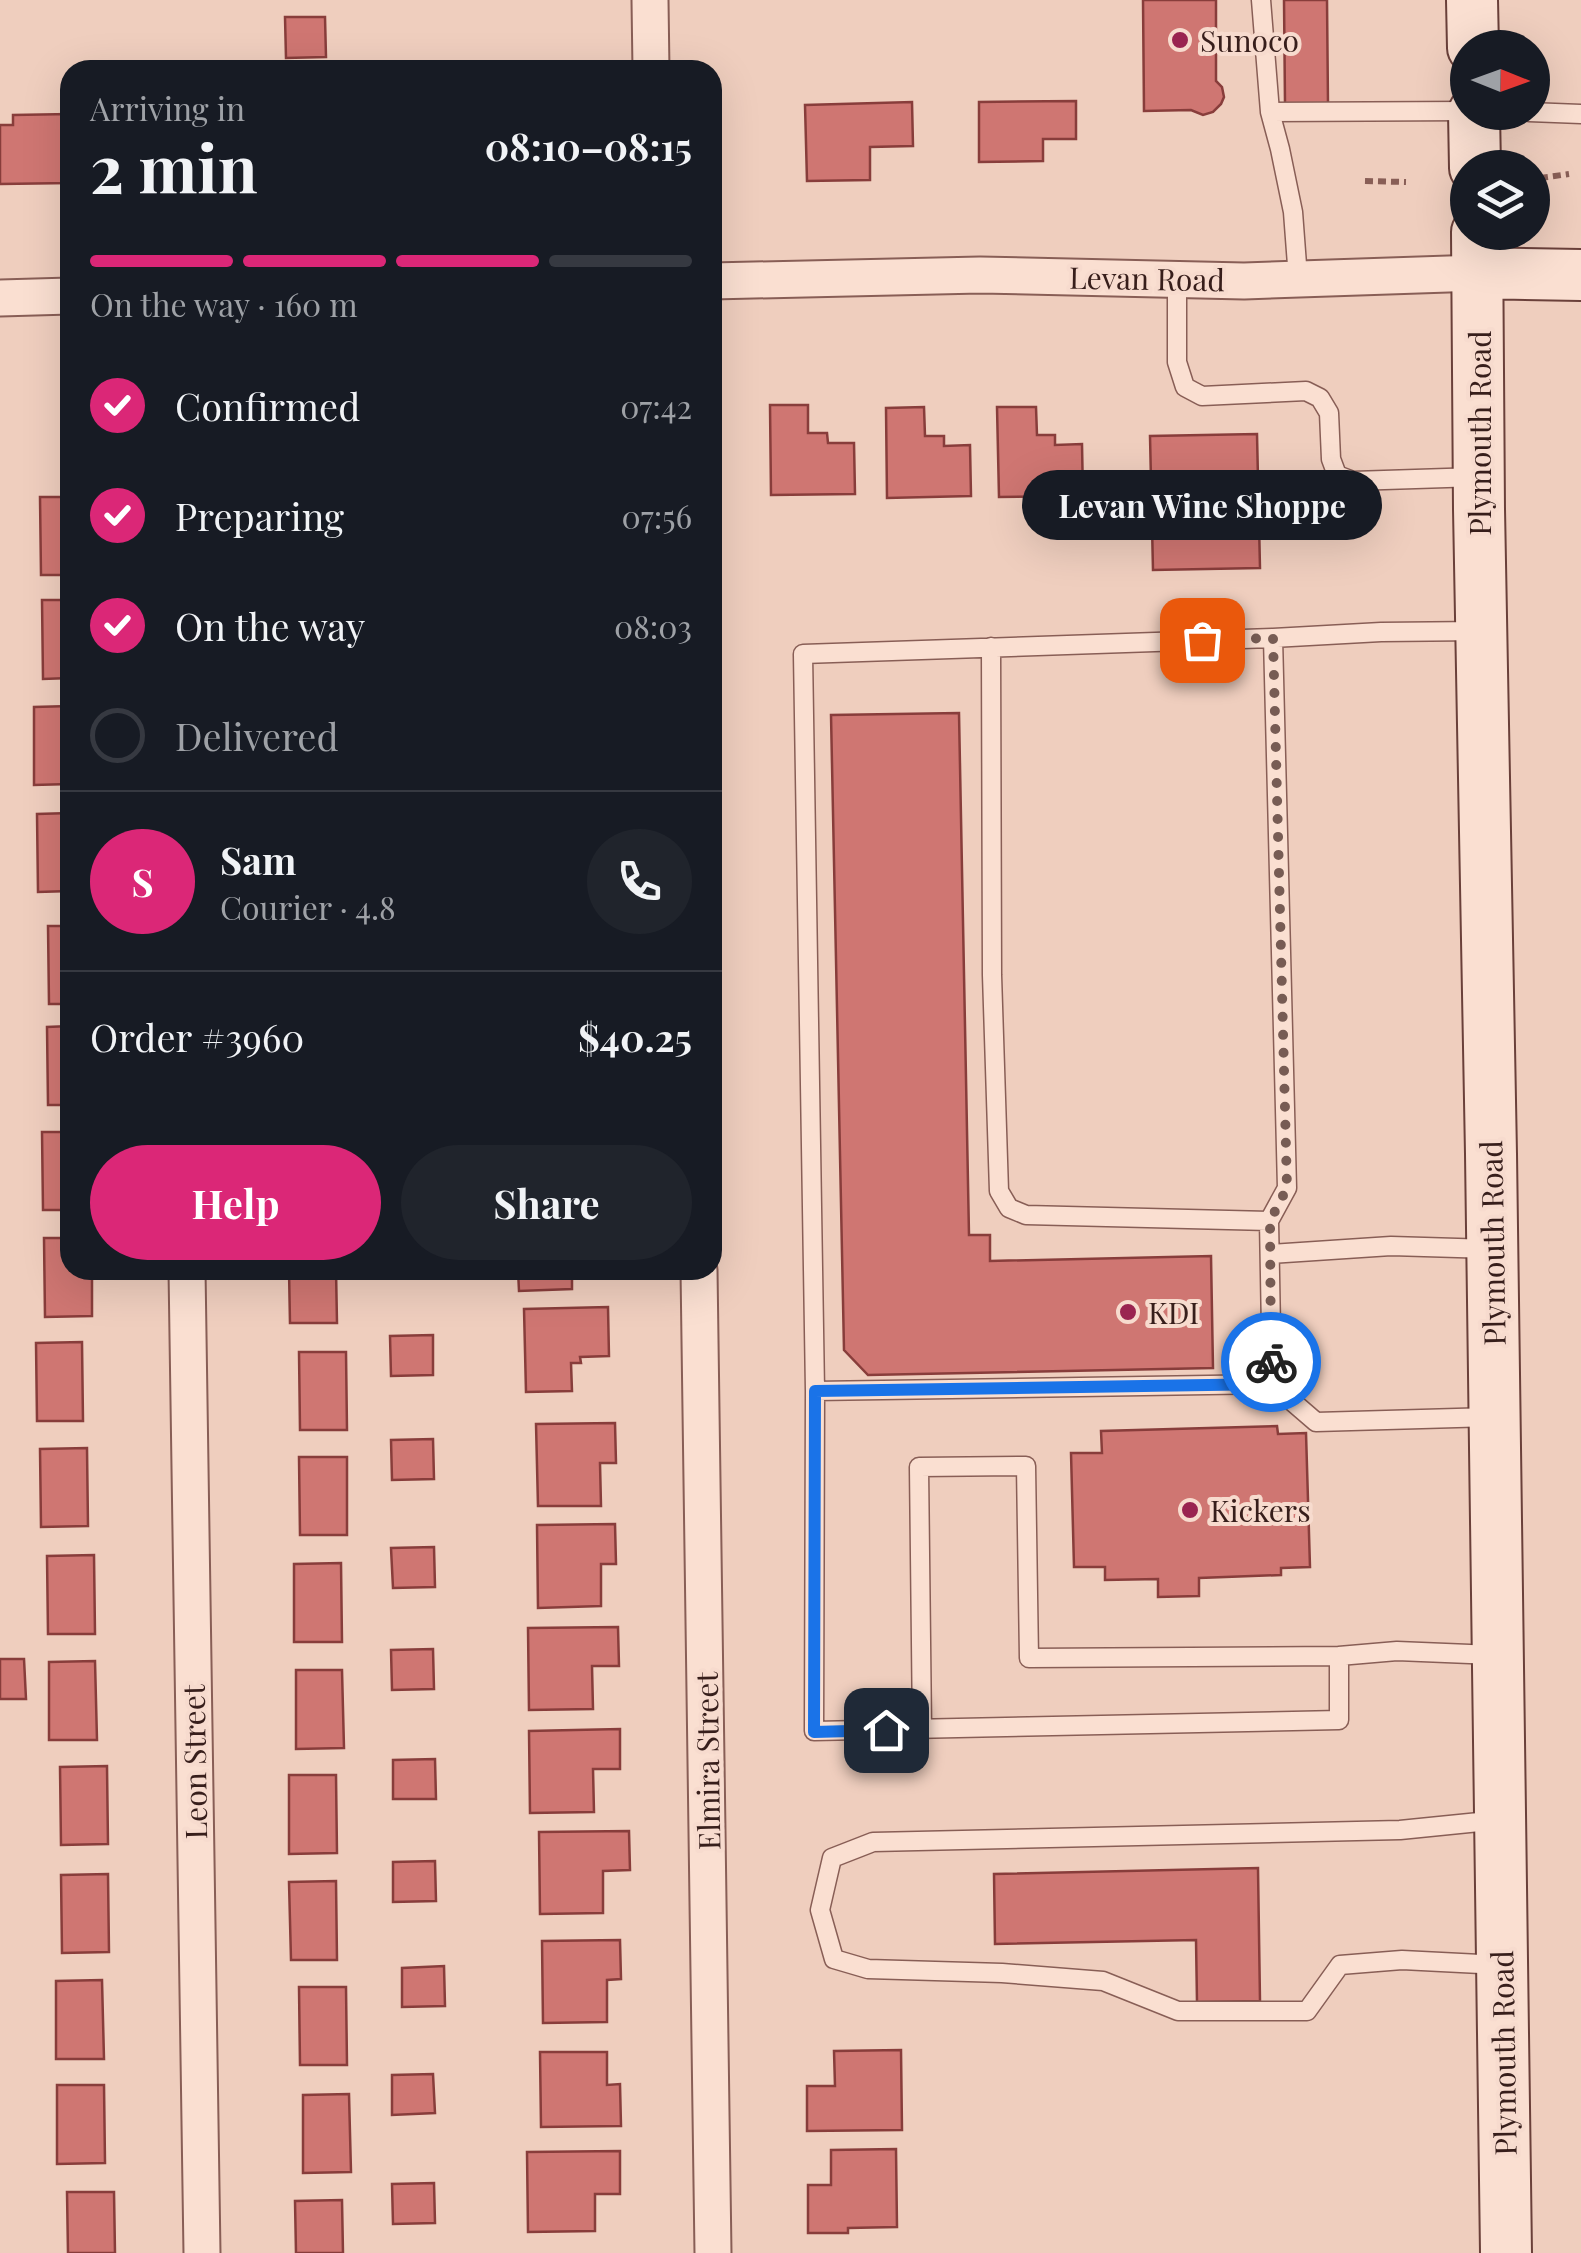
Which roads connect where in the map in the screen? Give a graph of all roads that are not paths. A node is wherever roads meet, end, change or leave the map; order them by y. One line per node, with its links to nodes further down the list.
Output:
1 (650, 0): 5 (street)
2 (1261, 0): 6 (lane)
3 (1472, 0): 4 (main road)
4 (1473, 30)
5 (651, 60)
6 (1270, 112): 7 (lane); 12 (lane)
7 (1450, 112)
8 (1550, 113): 9 (lane)
9 (1581, 114)
10 (1477, 253): 11 (main road, Levan Road); 12 (street, Levan Road); 17 (main road, Plymouth Road)
11 (1581, 275)
12 (1298, 278): 13 (street, Levan Road)
13 (1177, 279): 14 (street, Levan Road); 17 (lane)
14 (722, 281)
15 (60, 296): 16 (street)
16 (0, 298)
17 (1478, 477): 18 (main road, Plymouth Road)
18 (1481, 632): 19 (lane); 22 (main road, Plymouth Road)
19 (1273, 638): 20 (lane); 21 (lane)
20 (990, 648): 21 (lane); 27 (lane)
21 (1270, 1221): 23 (lane)
22 (1492, 1248): 23 (lane); 28 (main road, Plymouth Road)
23 (1270, 1254): 26 (lane)
24 (186, 1280): 34 (street, Leon Street)
25 (699, 1280): 35 (street, Elmira Street)
26 (1272, 1384): 27 (lane); 28 (lane)
27 (815, 1391): 31 (lane)
28 (1494, 1416): 29 (main road, Plymouth Road)
29 (1498, 1655): 30 (lane); 32 (main road, Plymouth Road)
30 (1339, 1656): 31 (lane); 31 (lane)
31 (922, 1729)
32 (1500, 1820): 33 (main road, Plymouth Road); 33 (lane)
33 (1502, 1964): 36 (main road, Plymouth Road)
34 (202, 2253)
35 (714, 2253)
36 (1506, 2253)

